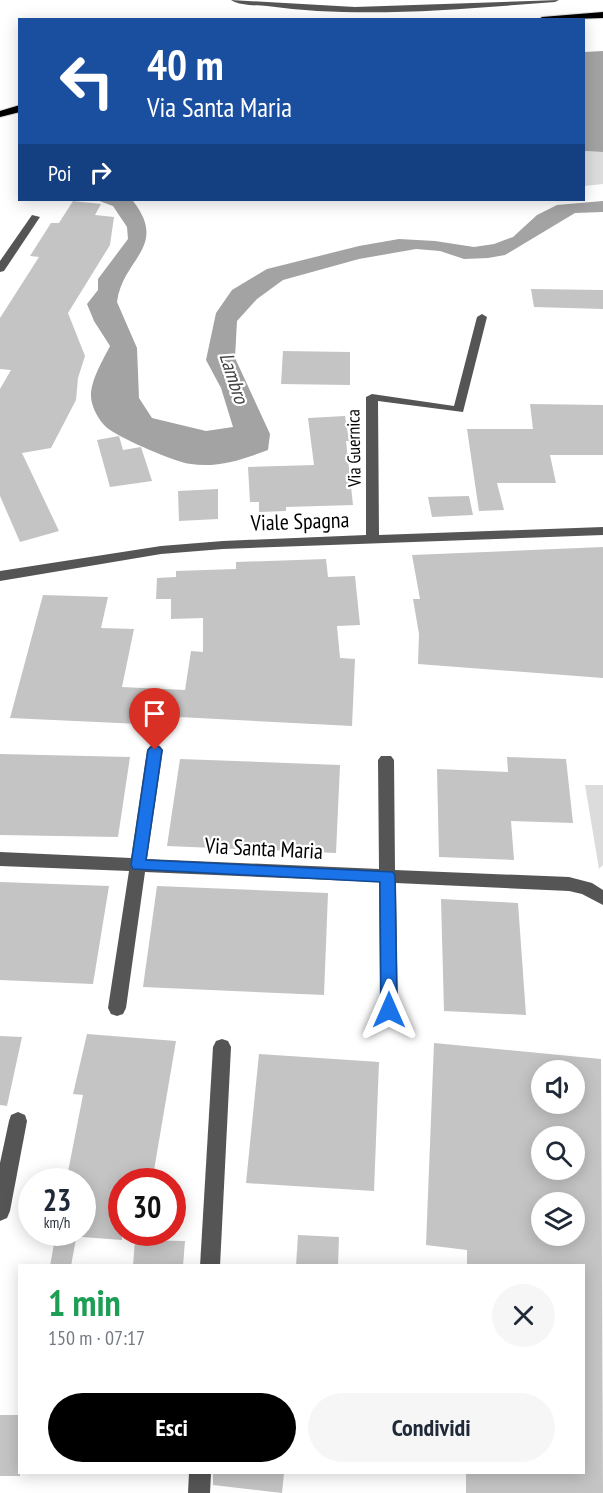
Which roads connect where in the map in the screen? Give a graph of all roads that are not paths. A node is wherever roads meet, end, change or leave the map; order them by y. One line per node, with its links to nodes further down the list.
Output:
1 (236, 0): 2 (street)
2 (555, 0)
3 (603, 15): 4 (highway)
4 (566, 18)
5 (603, 22): 6 (highway)
6 (585, 24)
7 (18, 98): 8 (highway)
8 (0, 103)
9 (18, 109): 10 (highway)
10 (0, 114)
11 (35, 217): 12 (street)
12 (0, 269)
13 (482, 317): 15 (street, Via Guernica)
14 (603, 531): 15 (street, Viale Spagna)
15 (373, 539): 16 (street, Viale Spagna)
16 (1, 574)
17 (155, 750): 20 (street)
18 (386, 760): 21 (street)
19 (0, 859): 20 (street, Via Santa Maria)
20 (138, 865): 21 (street, Via Santa Maria); 23 (street)
21 (388, 876): 22 (street, Via Santa Maria); 24 (street)
22 (603, 900)
23 (117, 1008)
24 (389, 1010)
25 (222, 1047): 28 (street)
26 (18, 1120): 27 (street)
27 (0, 1211)
28 (210, 1264)
29 (200, 1474): 30 (street)
30 (199, 1493)

